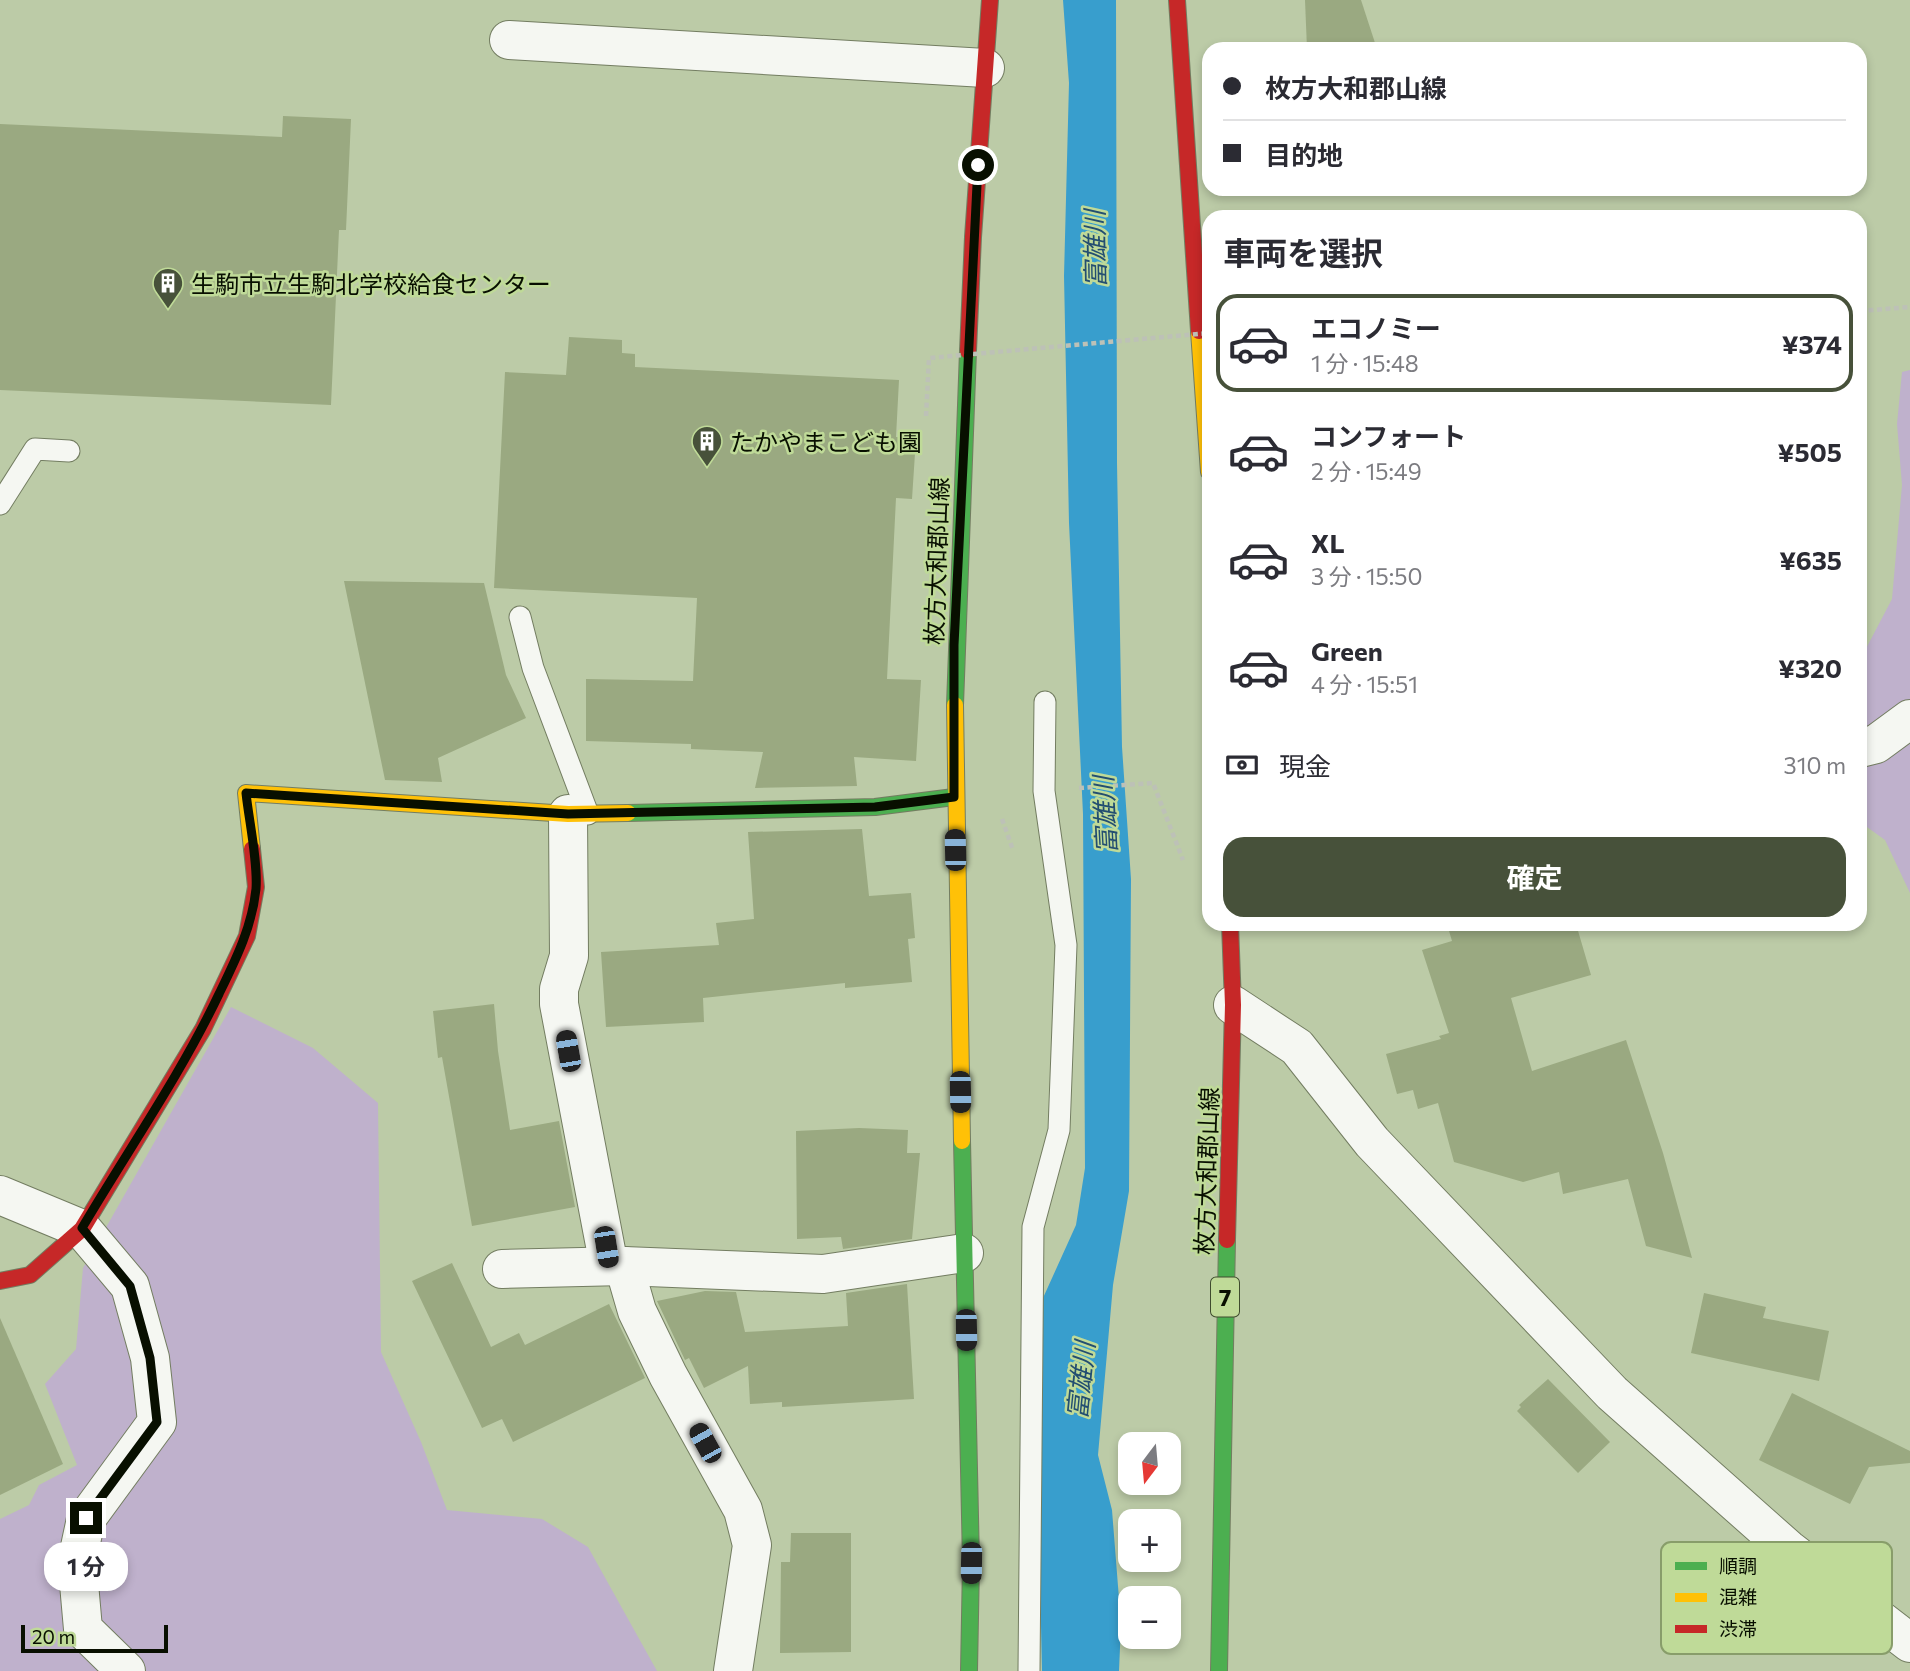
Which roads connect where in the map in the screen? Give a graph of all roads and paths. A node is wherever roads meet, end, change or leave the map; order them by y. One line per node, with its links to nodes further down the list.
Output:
1 (990, 0): 4 (main road, 枚方大和郡山線)
2 (1177, 0): 5 (main road)
3 (509, 40): 4 (street)
4 (985, 68): 17 (main road, 枚方大和郡山線)
5 (1202, 287)
6 (1910, 307): 7 (path)
7 (1867, 310)
8 (1202, 344): 9 (path, bridge)
9 (926, 416)
10 (69, 451): 11 (lane)
11 (0, 504)
12 (520, 617): 18 (lane)
13 (1045, 702): 16 (lane)
14 (1910, 719): 15 (street)
15 (1867, 746)
16 (1044, 790): 19 (path); 34 (lane)
17 (954, 797): 18 (main road); 24 (main road, 枚方大和郡山線)
18 (578, 814): 23 (main road); 25 (street)
19 (1182, 860)
20 (1230, 931): 21 (main road, 枚方大和郡山線 / 7)
21 (1233, 1005): 28 (street); 35 (main road, 枚方大和郡山線 / 7)
22 (0, 1195): 23 (street)
23 (82, 1228): 27 (main road); 31 (street)
24 (964, 1253): 25 (street); 33 (main road, 枚方大和郡山線)
25 (617, 1266): 26 (street); 32 (street)
26 (502, 1269)
27 (0, 1281)
28 (1780, 1542)
29 (1892, 1629): 30 (street)
30 (1910, 1643)
31 (126, 1671)
32 (733, 1671)
33 (969, 1671)
34 (1029, 1671)
35 (1219, 1671)

